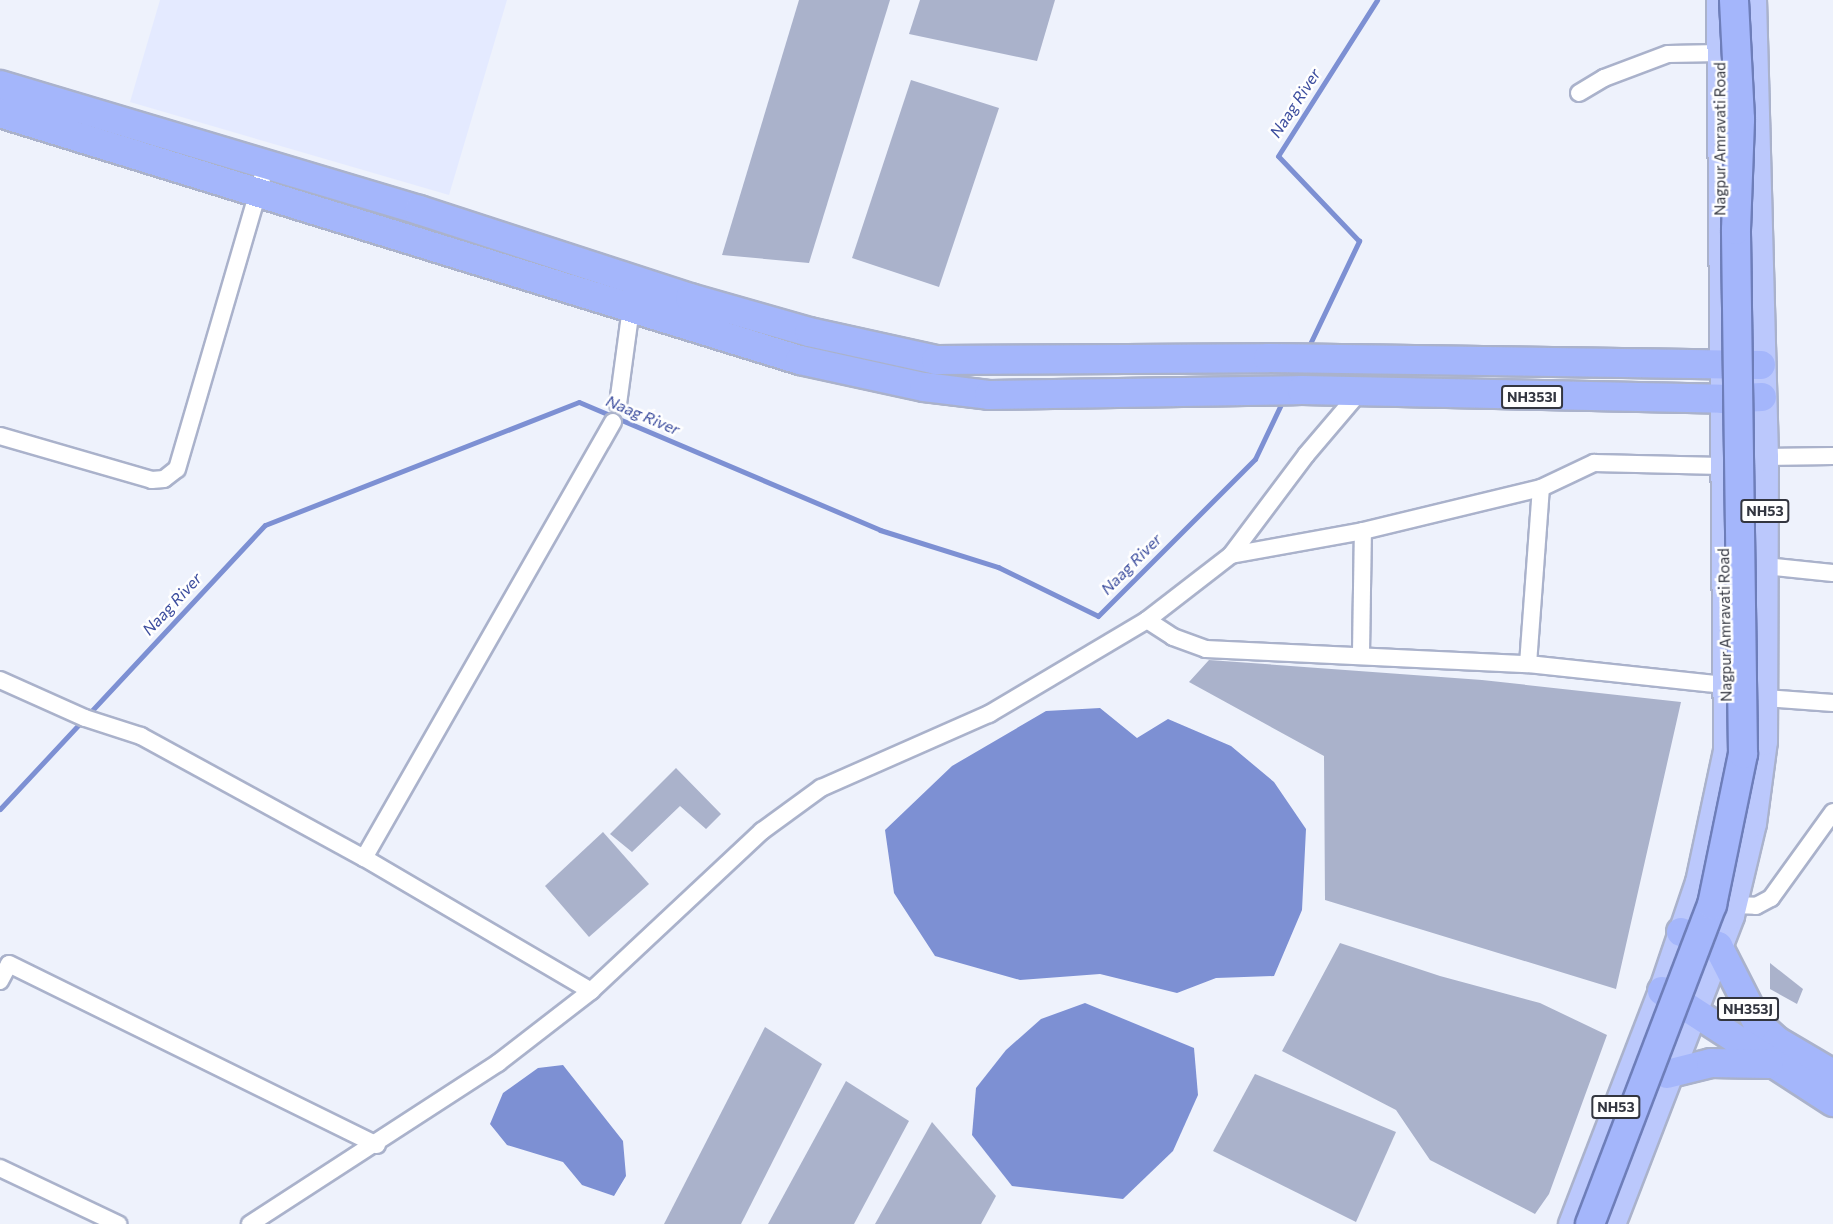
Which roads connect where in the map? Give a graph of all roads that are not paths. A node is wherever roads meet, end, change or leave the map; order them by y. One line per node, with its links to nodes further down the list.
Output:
1 (1720, 0): 4 (main road, Nagpur Amravati Road / NH53)
2 (1734, 0): 52 (highway, bridge)
3 (1752, 0): 11 (main road, NH53)
4 (1720, 53): 6 (street); 10 (main road, Nagpur Amravati Road / NH53)
5 (0, 85): 8 (highway)
6 (1579, 93)
7 (0, 113): 8 (highway)
8 (261, 177): 9 (highway); 10 (highway); 17 (street)
9 (632, 308): 12 (highway, NH353I); 15 (street)
10 (1722, 363): 11 (highway); 14 (main road, Nagpur Amravati Road / NH53)
11 (1761, 365): 13 (main road, NH53)
12 (1358, 394): 14 (highway, NH353I); 23 (street)
13 (1762, 397): 14 (highway, NH353I); 19 (main road, NH53)
14 (1723, 399): 20 (main road, Nagpur Amravati Road / NH53)
15 (618, 404)
16 (613, 422): 34 (street)
17 (0, 436)
18 (1833, 456): 19 (street)
19 (1764, 457): 24 (main road, NH53)
20 (1722, 466): 21 (street); 30 (main road, Nagpur Amravati Road / NH53)
21 (1541, 488): 22 (street); 28 (street)
22 (1363, 531): 23 (street); 27 (street)
23 (1231, 555): 26 (street)
24 (1765, 566): 25 (street); 31 (main road, NH53)
25 (1833, 573)
26 (1147, 620): 27 (street); 40 (street)
27 (1361, 653): 28 (street)
28 (1528, 664): 30 (street)
29 (0, 680): 34 (street)
30 (1726, 685): 36 (main road, Nagpur Amravati Road / NH53)
31 (1765, 698): 32 (street); 35 (main road, NH53)
32 (1833, 703)
33 (1833, 812): 35 (street)
34 (364, 858): 40 (street)
35 (1733, 906): 37 (main road, NH53)
36 (1682, 932): 37 (highway); 41 (main road, Nagpur Amravati Road / NH53)
37 (1718, 946): 42 (main road, NH53); 45 (highway, NH353J)
38 (4, 961): 39 (street); 47 (street)
39 (0, 981)
40 (591, 991): 47 (street)
41 (1662, 991): 42 (highway, NH353J); 51 (main road, Nagpur Amravati Road / NH53)
42 (1693, 1011): 43 (highway, NH353J); 44 (main road, NH53)
43 (1772, 1064): 44 (highway); 46 (highway, NH353J)
44 (1667, 1074): 53 (main road, NH53)
45 (1833, 1074)
46 (1833, 1102)
47 (377, 1145): 50 (street)
48 (0, 1168): 49 (street)
49 (118, 1224)
50 (250, 1224)
51 (1572, 1224)
52 (1590, 1224)
53 (1611, 1224)

